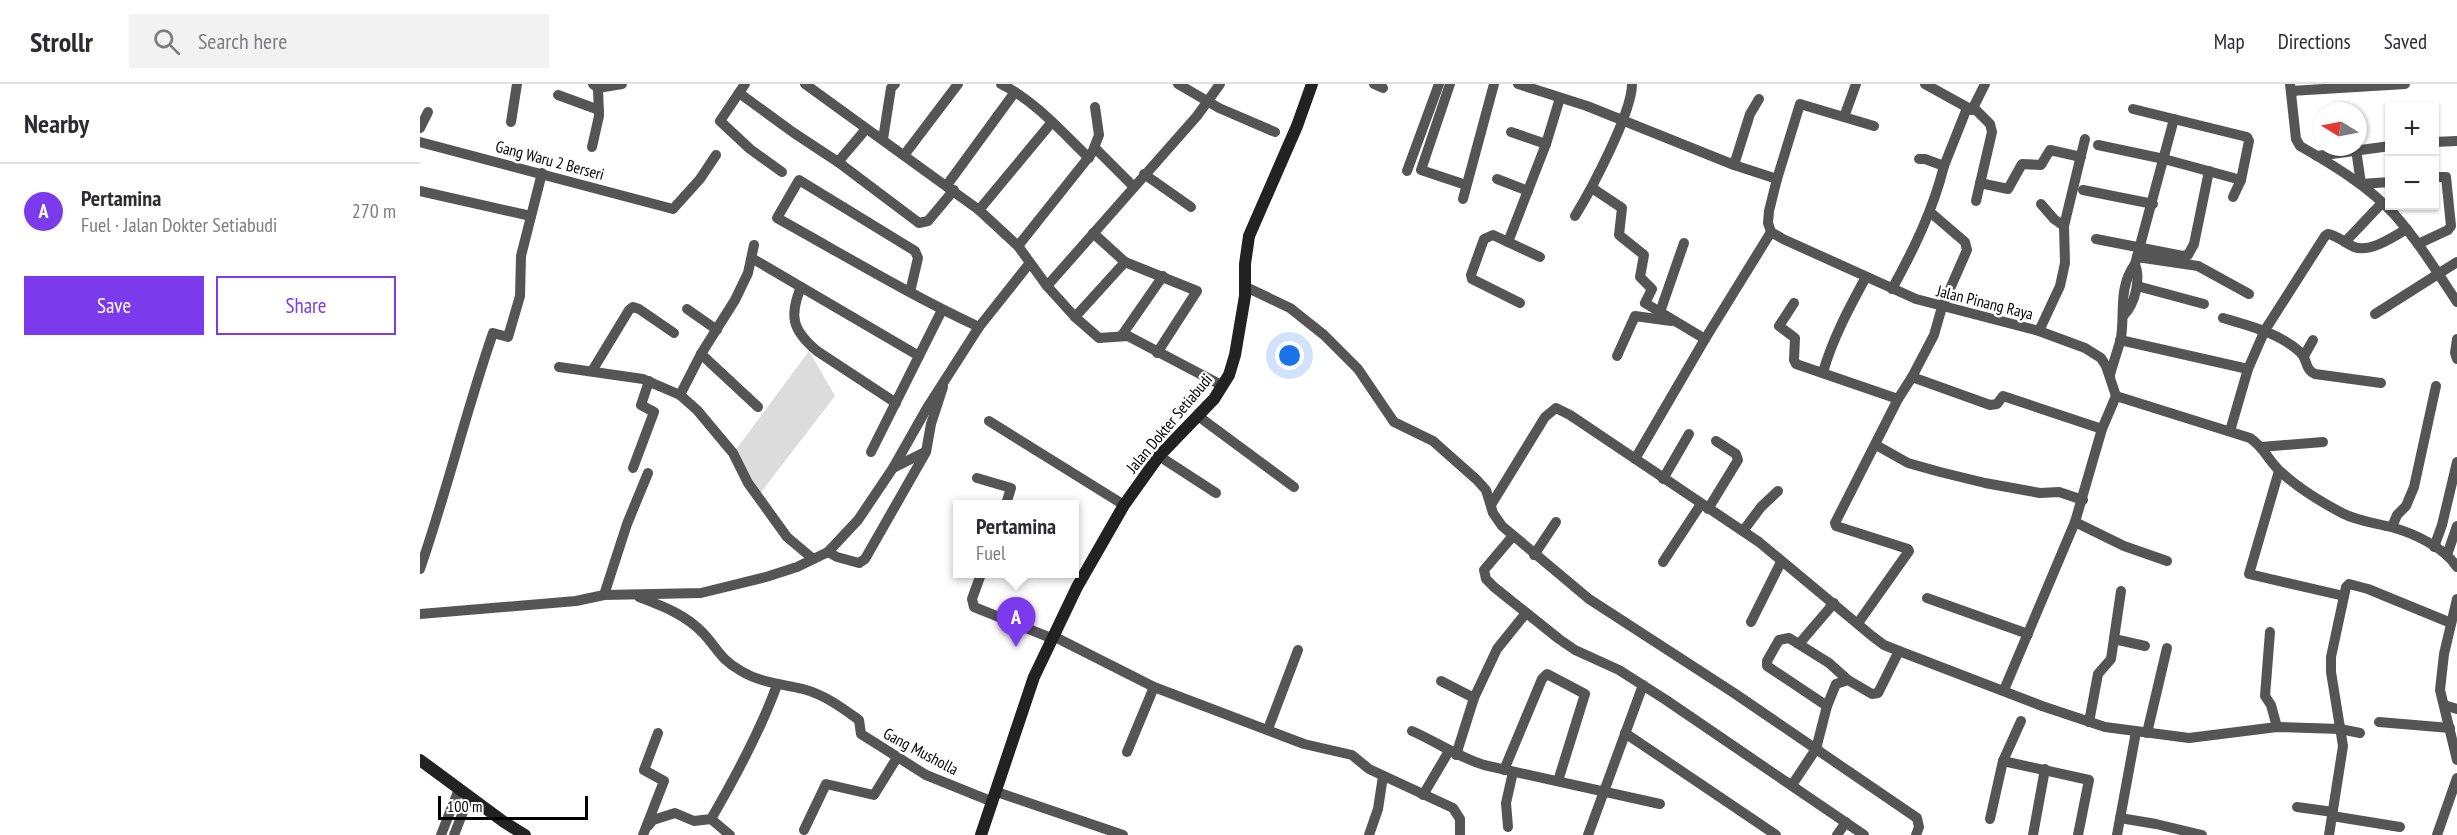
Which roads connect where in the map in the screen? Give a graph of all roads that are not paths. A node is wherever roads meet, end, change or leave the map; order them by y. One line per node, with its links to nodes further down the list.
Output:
1 (517, 84): 36 (street)
2 (622, 84): 18 (street)
3 (805, 84): 39 (street)
4 (958, 84): 53 (street)
5 (1001, 84): 22 (street)
6 (1178, 84): 26 (street)
7 (1220, 84): 26 (street)
8 (1312, 84): 117 (main road, Jalan Dokter Setiabudi)
9 (1439, 84): 64 (street)
10 (1450, 84): 76 (street)
11 (1518, 84): 24 (street)
12 (1632, 84): 33 (street)
13 (1856, 84): 32 (street)
14 (1925, 84): 28 (street)
15 (1985, 84): 28 (street)
16 (2406, 84): 21 (street)
17 (891, 85): 42 (street)
18 (595, 86): 30 (street)
19 (1495, 86): 76 (street)
20 (742, 88): 61 (street); 66 (street)
21 (2290, 88): 54 (street)
22 (1015, 92): 35 (street); 78 (street)
23 (558, 95): 30 (street)
24 (1560, 98): 33 (street); 47 (street)
25 (1760, 99): 62 (street)
26 (1208, 102): 40 (street); 68 (street)
27 (1095, 107): 52 (street)
28 (1970, 108): 63 (street); 74 (street)
29 (2133, 109): 34 (street)
30 (599, 110): 50 (street)
31 (428, 112): 38 (street)
32 (1844, 117): 37 (street); 71 (street)
33 (1622, 119): 62 (street); 79 (street)
34 (2174, 119): 60 (street); 72 (street)
35 (1052, 122): 52 (street); 90 (street)
36 (511, 123)
37 (1874, 126)
38 (420, 128)
39 (866, 129): 42 (street); 61 (street)
40 (1275, 132)
41 (1511, 132): 47 (street)
42 (884, 139): 53 (street)
43 (2085, 139): 58 (street)
44 (2457, 141): 46 (street)
45 (420, 142): 67 (street, Gang Waru 2 Berseri)
46 (2439, 142)
47 (1546, 144): 82 (street)
48 (2098, 145): 60 (street)
49 (2385, 146): 51 (street)
50 (592, 147)
51 (2367, 148)
52 (1092, 153): 77 (street); 104 (street)
53 (905, 154): 78 (street)
54 (2313, 154)
55 (716, 156): 67 (street, Gang Waru 2 Berseri)
56 (2317, 156): 75 (street)
57 (2357, 156): 75 (street)
58 (2081, 157): 74 (street); 94 (street)
59 (1919, 159): 63 (street)
60 (2164, 159): 65 (street); 88 (street)
61 (838, 162): 78 (street)
62 (1734, 165): 71 (street)
63 (1944, 166): 91 (street)
64 (1407, 171)
65 (2209, 171): 72 (street); 105 (street)
66 (782, 172)
67 (542, 173): 92 (street)
68 (1144, 174): 77 (street); 89 (street)
69 (2439, 177): 102 (street)
70 (1497, 179): 82 (street)
71 (1777, 179): 96 (street)
72 (2241, 180): 83 (street)
73 (2385, 182): 75 (street)
74 (1980, 183): 85 (street)
75 (2361, 184): 86 (street)
76 (1466, 185): 84 (street)
77 (1133, 186): 97 (street)
78 (951, 188): 90 (street)
79 (1592, 188): 93 (street); 128 (street)
80 (2083, 190): 88 (street)
81 (420, 191): 92 (street)
82 (1528, 191): 99 (street)
83 (2234, 197)
84 (1463, 199)
85 (1976, 201)
86 (2382, 203): 95 (street); 100 (street)
87 (2041, 204): 94 (street)
88 (2153, 204): 105 (street)
89 (1191, 207)
90 (979, 210): 104 (street)
91 (1930, 212): 118 (street); 125 (street)
92 (531, 216): 212 (street)
93 (1575, 216)
94 (2064, 226): 137 (street)
95 (2407, 229): 100 (street); 102 (street)
96 (1771, 231): 113 (street, Jalan Pinang Raya); 140 (street)
97 (1093, 232): 108 (street); 114 (street)
98 (2096, 239): 105 (street)
99 (1508, 242): 106 (street); 122 (street)
100 (2345, 242): 136 (street)
101 (1684, 243): 128 (street)
102 (2418, 244): 111 (street)
103 (754, 245): 135 (street)
104 (1018, 246): 110 (street)
105 (2137, 256): 115 (street); 120 (street); 130 (street)
106 (1540, 257)
107 (755, 261): 116 (street)
108 (1125, 262): 112 (street); 131 (street)
109 (2457, 262): 111 (street)
110 (1029, 264): 114 (street); 134 (street)
111 (2441, 272): 121 (street); 129 (street)
112 (1163, 276): 139 (street); 145 (street)
113 (1866, 278): 118 (street, Jalan Pinang Raya); 154 (street)
114 (1047, 286): 131 (street)
115 (2137, 286): 124 (street); 130 (street)
116 (801, 287): 147 (street); 165 (street)
117 (1249, 288): 160 (main road, Jalan Dokter Setiabudi); 193 (street)
118 (1892, 289): 125 (street, Jalan Pinang Raya)
119 (910, 292): 119 (street); 127 (street)
120 (2248, 294)
121 (2457, 302)
122 (1520, 303)
123 (1794, 303): 154 (street)
124 (2204, 304)
125 (1942, 307): 137 (street, Jalan Pinang Raya); 156 (street)
126 (687, 309): 135 (street)
127 (942, 310): 134 (street); 147 (street)
128 (1660, 312): 133 (street)
129 (2375, 314)
130 (2124, 315): 141 (street)
131 (1075, 317): 139 (street)
132 (2223, 318): 136 (street)
133 (1677, 322): 140 (street); 148 (street)
134 (979, 327): 158 (street)
135 (717, 330): 146 (street)
136 (2265, 330): 149 (street); 152 (street)
137 (2039, 331): 155 (street, Jalan Pinang Raya)
138 (674, 333): 153 (street)
139 (1122, 335): 145 (street)
140 (1705, 339): 179 (street)
141 (2120, 340): 152 (street); 155 (street)
142 (2313, 340): 149 (street)
143 (2456, 340): 144 (street); 150 (street)
144 (2444, 350)
145 (1157, 352): 160 (street)
146 (701, 354): 162 (street); 166 (street)
147 (919, 356): 165 (street)
148 (1617, 356)
149 (2304, 356): 159 (street)
150 (2457, 359)
151 (559, 367): 153 (street)
152 (2248, 369): 170 (street)
153 (592, 371): 157 (street)
154 (1823, 372): 164 (street)
155 (2109, 375): 163 (street, Jalan Pinang Raya)
156 (1912, 377): 164 (street); 169 (street)
157 (649, 381): 162 (street); 181 (street)
158 (944, 381): 177 (street); 182 (street)
159 (2381, 383)
160 (1223, 386): 167 (main road, Jalan Dokter Setiabudi)
161 (2436, 386): 198 (street)
162 (680, 395): 206 (street)
163 (2116, 396): 169 (street); 170 (street)
164 (1898, 399): 174 (street)
165 (896, 403): 176 (street)
166 (758, 407)
167 (1198, 416): 178 (main road, Jalan Dokter Setiabudi); 187 (street)
168 (989, 421): 192 (street)
169 (2102, 429): 191 (street)
170 (2230, 431): 175 (street)
171 (1689, 434): 186 (street)
172 (1716, 441): 194 (street)
173 (2323, 442): 175 (street)
174 (1876, 446): 191 (street); 224 (street)
175 (2260, 447): 183 (street)
176 (871, 452)
177 (926, 452): 182 (street); 207 (street)
178 (1159, 456): 189 (street); 192 (main road, Jalan Dokter Setiabudi)
179 (1635, 459): 186 (street); 193 (street)
180 (2457, 462): 202 (street)
181 (633, 468)
182 (893, 468): 201 (street)
183 (2279, 471): 198 (street); 217 (street)
184 (648, 473): 216 (street)
185 (977, 477): 190 (street)
186 (1663, 479): 194 (street)
187 (1294, 487)
188 (1778, 491): 199 (street)
189 (1216, 493)
190 (1007, 500)
191 (2083, 500): 196 (street)
192 (1124, 505): 228 (main road, Jalan Dokter Setiabudi)
193 (1491, 505): 200 (street)
194 (1705, 507): 199 (street); 209 (street)
195 (1556, 522): 204 (street)
196 (2075, 522): 208 (street); 227 (street)
197 (2457, 526): 205 (street)
198 (2392, 527): 202 (street)
199 (1743, 531): 210 (street)
200 (1512, 537): 204 (street); 221 (street)
201 (841, 540): 203 (street); 207 (street)
202 (2434, 547): 205 (street)
203 (828, 552): 206 (street); 207 (street)
204 (1534, 555): 257 (street)
205 (2447, 555): 211 (street)
206 (812, 558): 215 (street)
207 (845, 559)
208 (2167, 561)
209 (1663, 562)
210 (1781, 562): 220 (street); 223 (street)
211 (2457, 567)
212 (420, 569)
213 (979, 578): 228 (street)
214 (2121, 591): 229 (street)
215 (634, 594): 216 (street); 237 (street, Gang Musholla)
216 (604, 595): 222 (street)
217 (2344, 596): 225 (street); 251 (street)
218 (1927, 598): 227 (street)
219 (2457, 599): 225 (street)
220 (1834, 603): 224 (street); 230 (street)
221 (1526, 613): 238 (street); 241 (street)
222 (420, 614)
223 (1751, 622)
224 (1858, 623): 234 (street)
225 (2451, 623): 242 (street)
226 (2270, 632): 248 (street)
227 (2028, 634): 240 (street)
228 (1052, 637): 239 (street); 274 (main road, Jalan Dokter Setiabudi)
229 (2114, 639): 231 (street); 246 (street)
230 (1799, 644): 235 (street); 243 (street)
231 (2145, 646)
232 (2167, 648): 253 (street)
233 (1298, 650): 250 (street)
234 (1899, 651): 235 (street); 240 (street)
235 (1848, 680): 243 (street)
236 (1441, 681): 241 (street)
237 (777, 685): 260 (street, Gang Musholla); 279 (street)
238 (1642, 685): 255 (street); 269 (street)
239 (1154, 687): 250 (street); 258 (street)
240 (2004, 690): 246 (street)
241 (1474, 698): 259 (street)
242 (2444, 705): 244 (street); 249 (street)
243 (1827, 706): 257 (street)
244 (2457, 709)
245 (2021, 721): 263 (street)
246 (2089, 722): 253 (street)
247 (2379, 722): 249 (street)
248 (2277, 727): 251 (street); 253 (street)
249 (2450, 728): 262 (street)
250 (1268, 729): 266 (street)
251 (2340, 729): 256 (street); 277 (street)
252 (1413, 731): 259 (street)
253 (2141, 732): 278 (street)
254 (658, 733): 284 (street)
255 (1625, 733): 271 (street); 297 (street)
256 (2360, 733)
257 (1816, 749): 269 (street); 300 (street)
258 (1128, 752)
259 (1453, 753): 265 (street); 272 (street)
260 (898, 756): 274 (street, Gang Musholla); 285 (street)
261 (420, 760): 270 (main road)
262 (2457, 760)
263 (2003, 761): 264 (street); 280 (street)
264 (2045, 769): 301 (street); 302 (street)
265 (1509, 771): 268 (street); 268 (street); 282 (street)
266 (1383, 776): 272 (street); 294 (street)
267 (2457, 778): 306 (street)
268 (1558, 780): 271 (street)
269 (1792, 785): 281 (street)
270 (459, 789): 273 (main road); 288 (street)
271 (1603, 792): 275 (street); 296 (street)
272 (1423, 795): 295 (street)
273 (469, 797): 289 (street); 290 (main road)
274 (995, 797): 292 (main road, Jalan Dokter Setiabudi); 293 (street, Gang Musholla)
275 (1660, 804)
276 (2297, 807): 277 (street)
277 (2332, 814): 286 (street); 305 (street)
278 (2120, 818): 287 (street); 303 (street)
279 (711, 819): 284 (street); 291 (street)
280 (1990, 819)
281 (1846, 822): 298 (street); 299 (street)
282 (1508, 827)
283 (2400, 827): 286 (street)
284 (646, 830)
285 (804, 830)
286 (2376, 830)
287 (2184, 834): 304 (street)
288 (441, 835)
289 (454, 835)
290 (525, 835)
291 (730, 835)
292 (981, 835)
293 (1122, 835)
294 (1369, 835)
295 (1460, 835)
296 (1588, 835)
297 (1776, 835)
298 (1837, 835)
299 (1864, 835)
300 (1916, 835)
301 (2033, 835)
302 (2079, 835)
303 (2117, 835)
304 (2202, 835)
305 (2329, 835)
306 (2437, 835)

